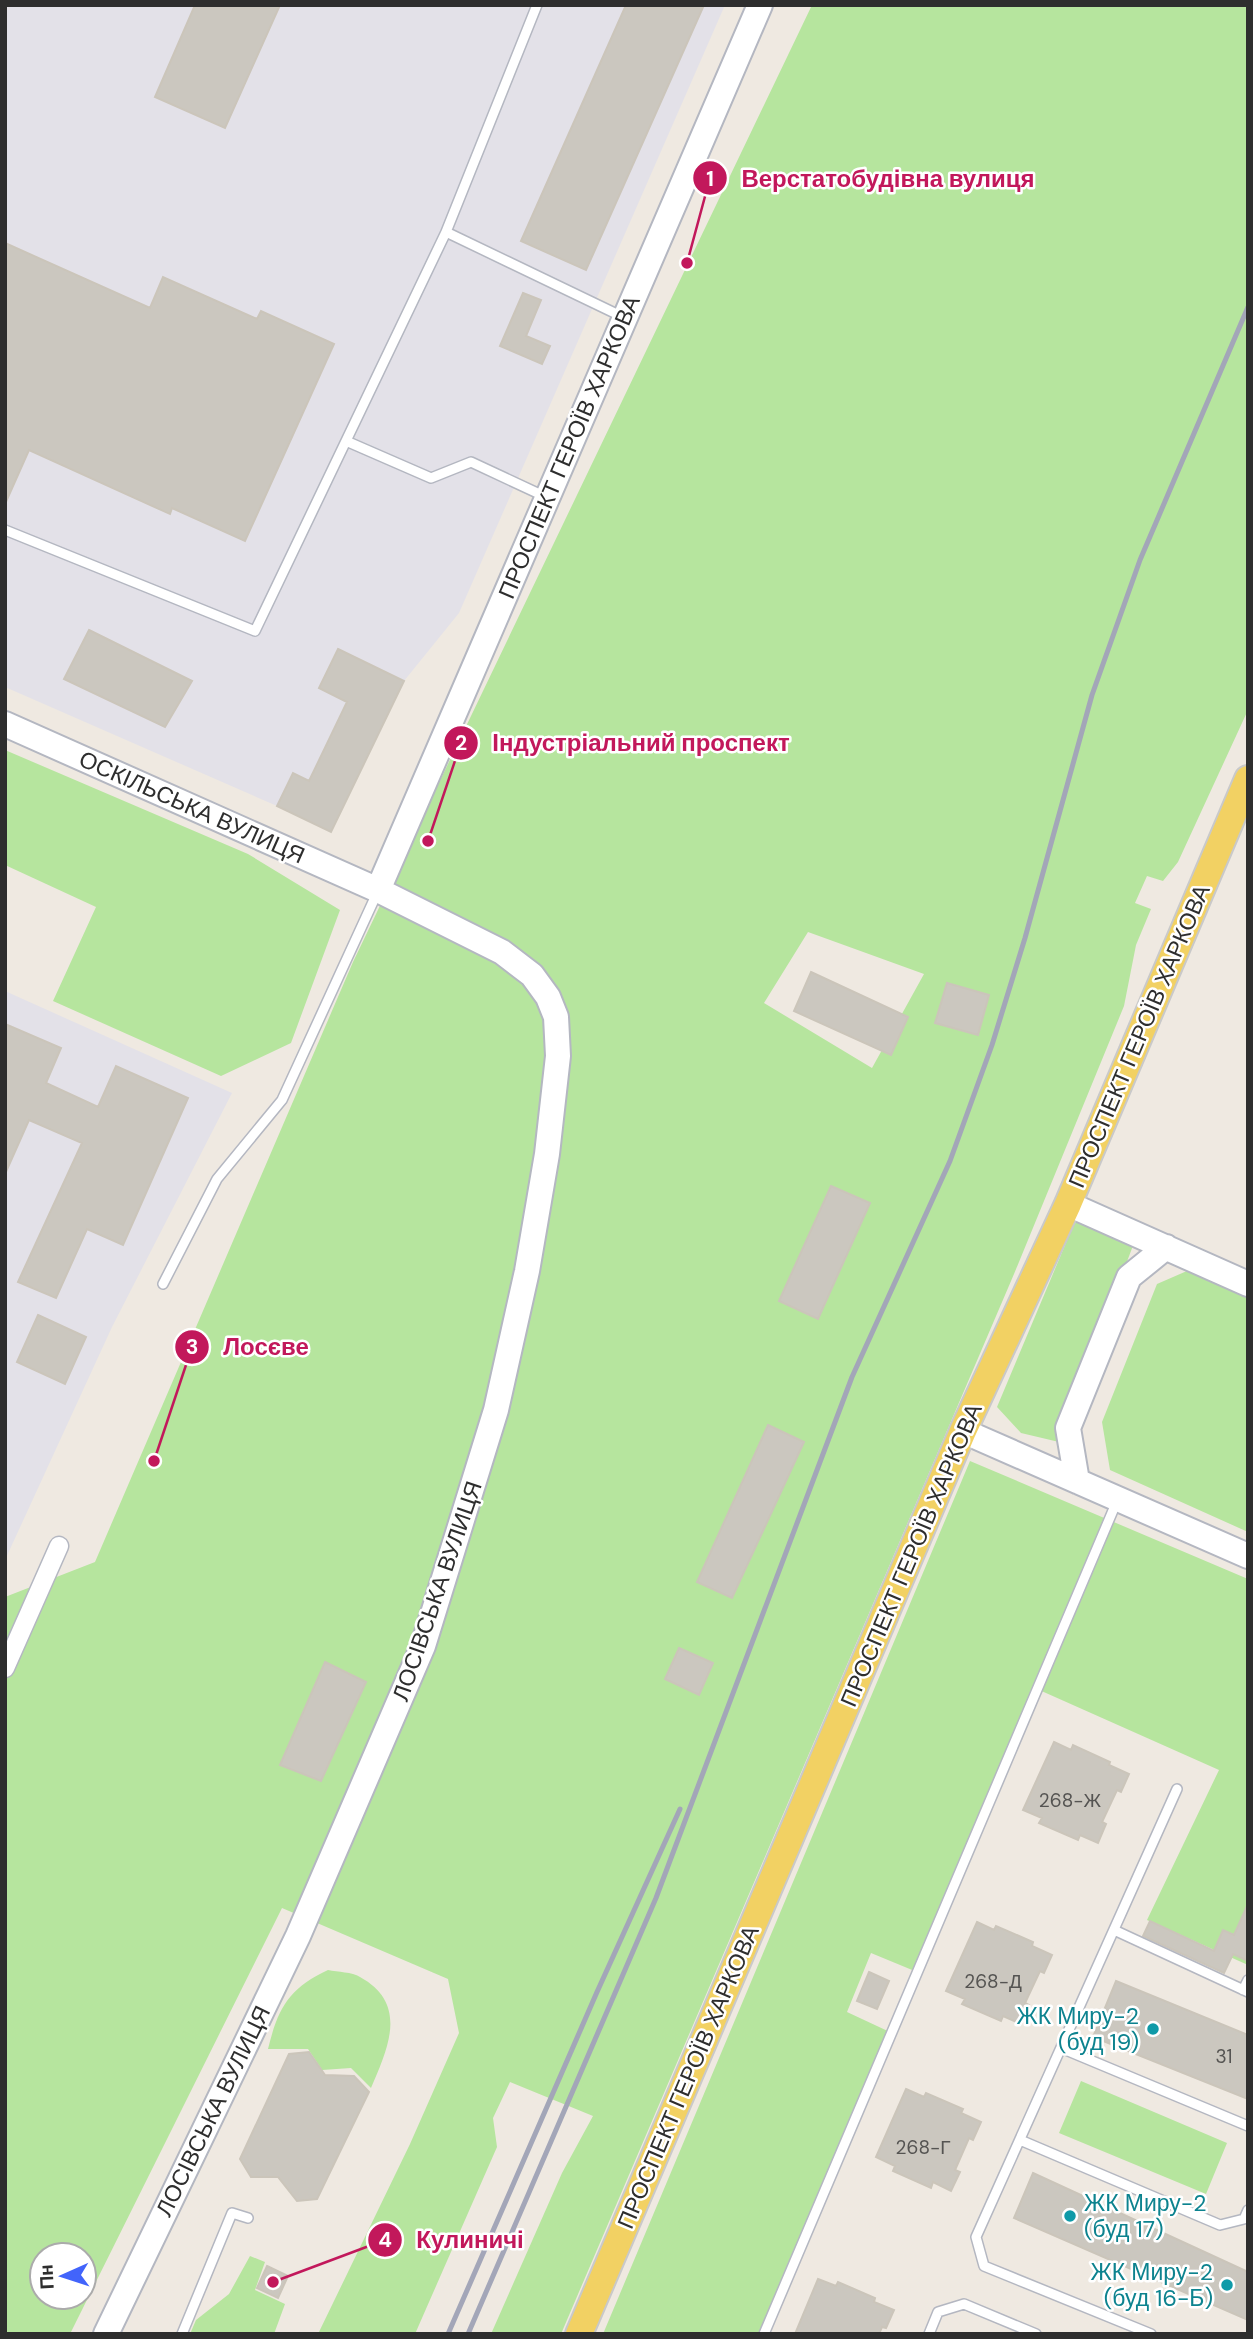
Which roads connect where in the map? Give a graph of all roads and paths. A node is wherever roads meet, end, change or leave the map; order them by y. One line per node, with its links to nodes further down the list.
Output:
1 (537, 5): 3 (lane)
2 (760, 5): 4 (main road, ПРОСПЕКТ ГЕРОЇВ ХАРКОВА)
3 (446, 232): 4 (lane); 5 (lane)
4 (624, 318): 6 (main road, ПРОСПЕКТ ГЕРОЇВ ХАРКОВА)
5 (346, 441): 6 (lane); 7 (lane)
6 (547, 498): 10 (main road, ПРОСПЕКТ ГЕРОЇВ ХАРКОВА)
7 (5, 530)
8 (5, 724): 10 (main road, ОСКІЛЬСЬКА ВУЛИЦЯ)
9 (1248, 779): 11 (main road, ПРОСПЕКТ ГЕРОЇВ ХАРКОВА)
10 (378, 890): 13 (lane); 30 (main road, ЛОСІВСЬКА ВУЛИЦЯ)
11 (1068, 1204): 12 (main road); 15 (main road, ПРОСПЕКТ ГЕРОЇВ ХАРКОВА)
12 (1166, 1247): 14 (main road); 16 (main road)
13 (163, 1283)
14 (1248, 1284)
15 (963, 1431): 16 (main road); 32 (main road, ПРОСПЕКТ ГЕРОЇВ ХАРКОВА)
16 (1077, 1481): 17 (main road)
17 (1118, 1499): 19 (main road); 33 (lane)
18 (59, 1546): 20 (street)
19 (1248, 1556)
20 (5, 1668)
21 (1177, 1789): 22 (lane)
22 (1114, 1930): 24 (lane); 25 (lane)
23 (1248, 1980): 24 (lane)
24 (1246, 1991)
25 (1061, 2048): 26 (lane); 27 (lane)
26 (1248, 2126)
27 (1020, 2140): 28 (lane); 36 (lane)
28 (1248, 2210)
29 (248, 2217): 31 (lane)
30 (106, 2334)
31 (182, 2334)
32 (579, 2334)
33 (764, 2334)
34 (929, 2334): 35 (lane)
35 (1036, 2334)
36 (1151, 2334)

